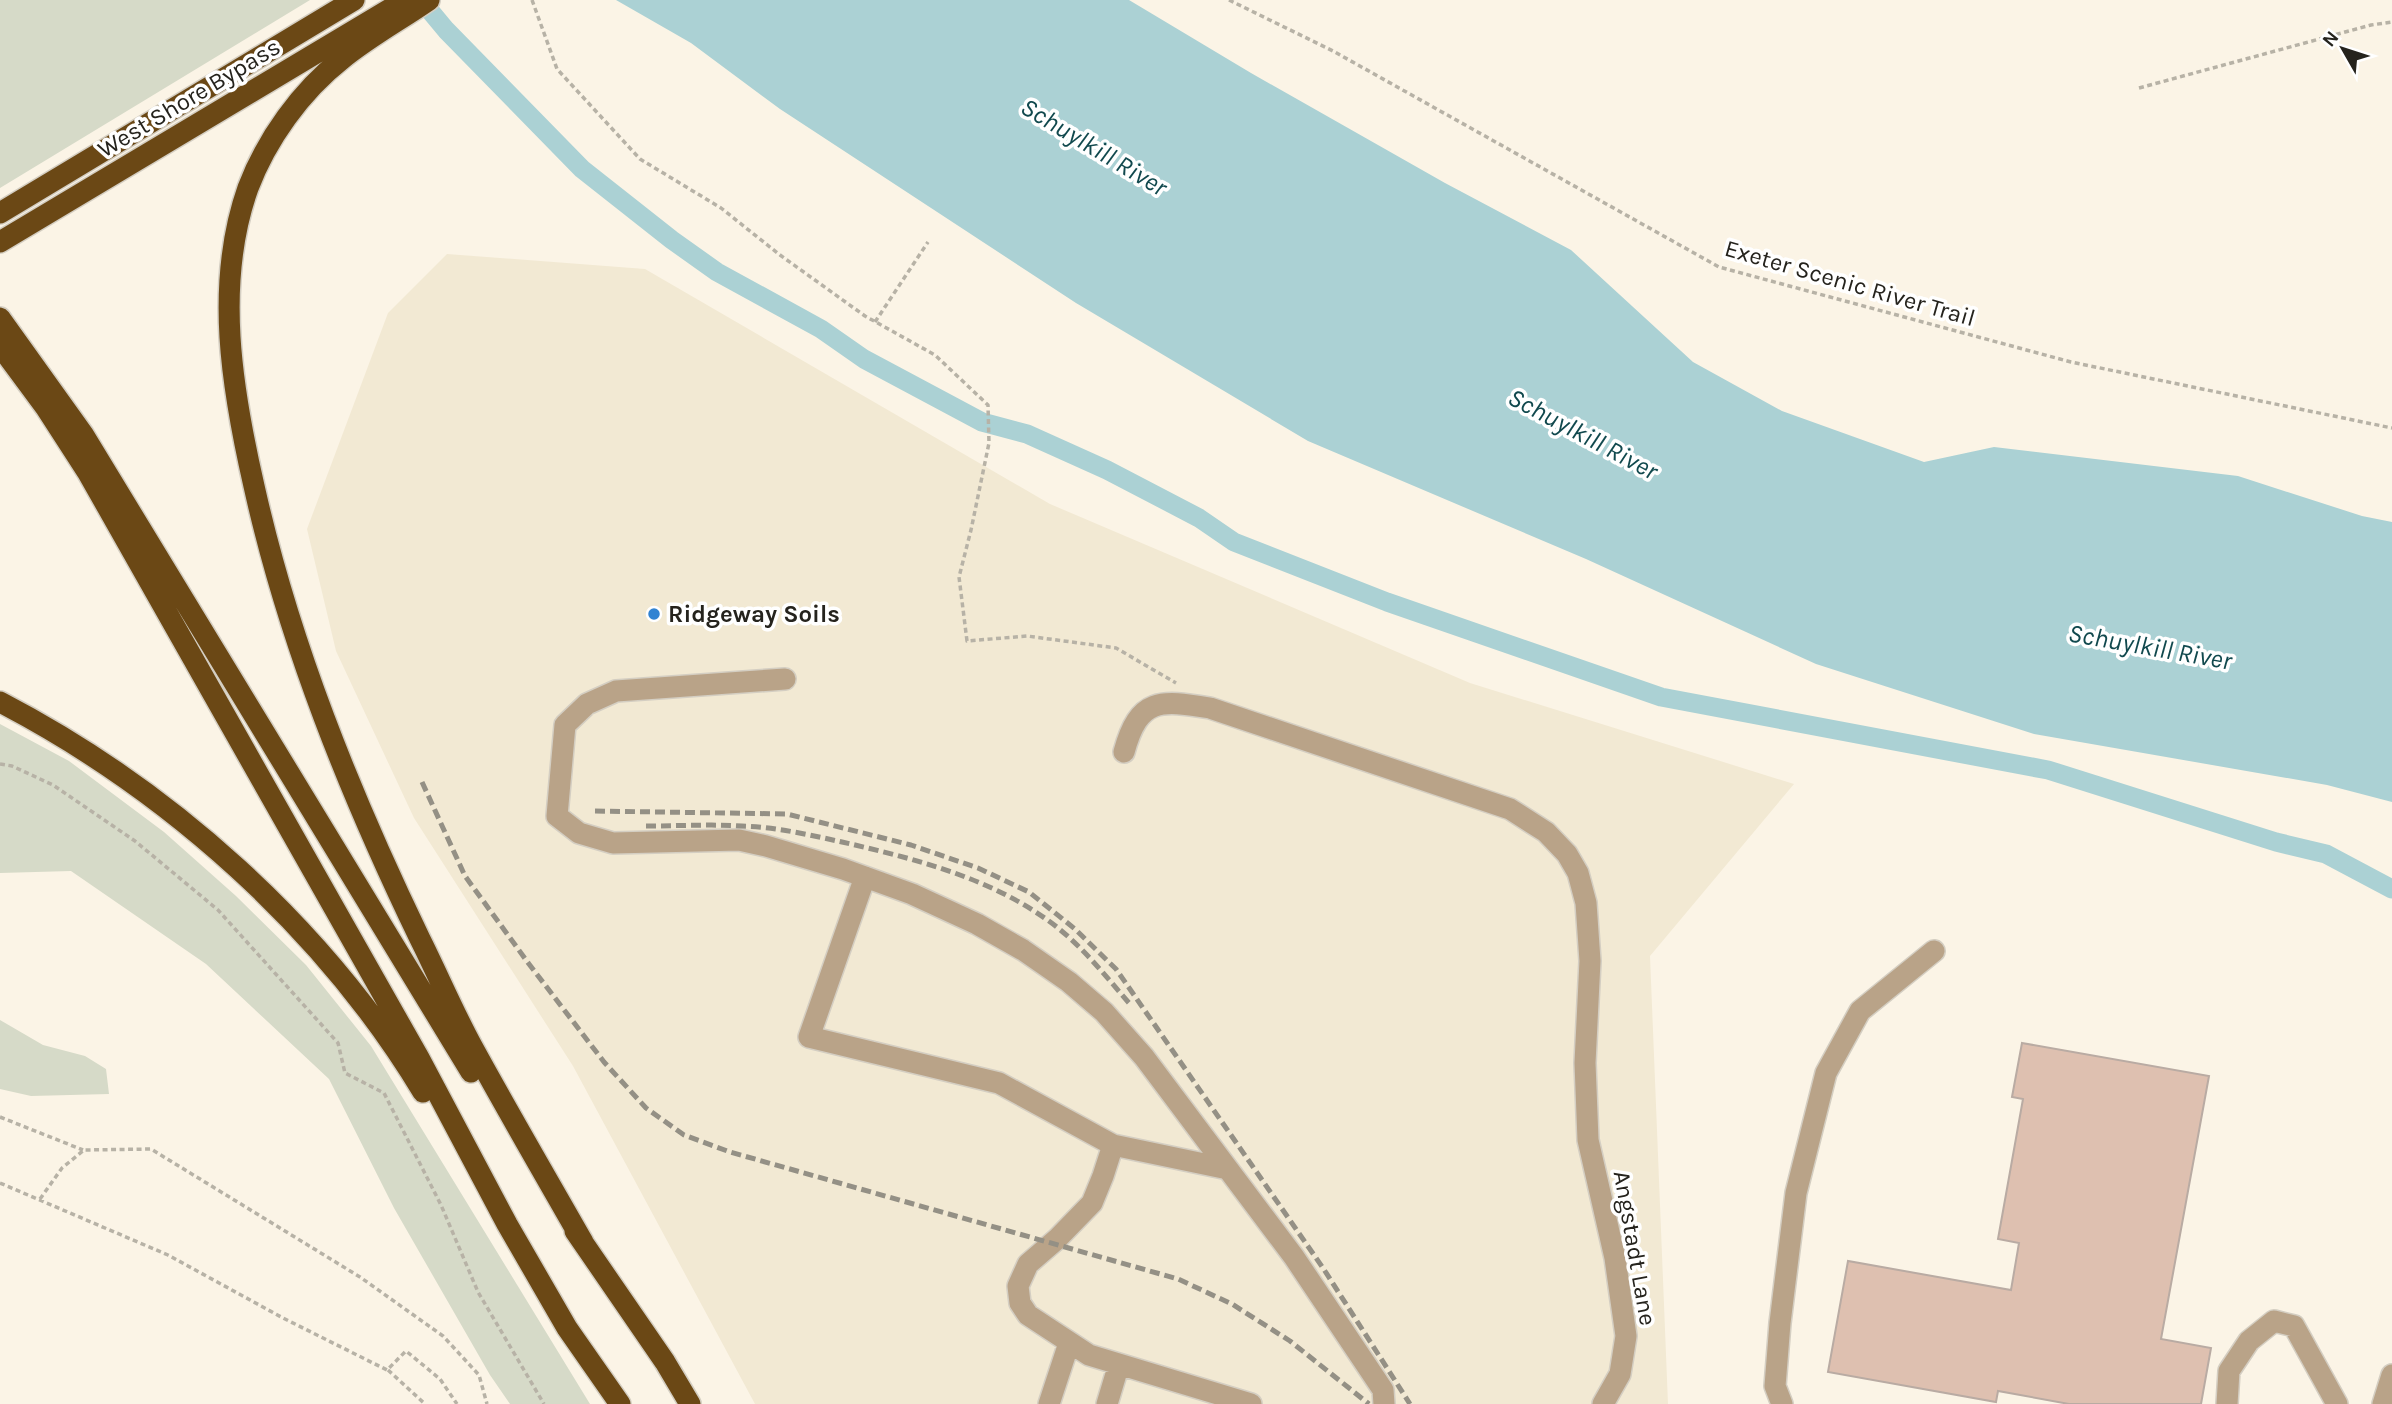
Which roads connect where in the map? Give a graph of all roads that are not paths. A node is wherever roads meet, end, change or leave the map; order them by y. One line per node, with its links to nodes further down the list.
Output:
1 (354, 0): 4 (highway, West Shore Bypass)
2 (429, 0): 3 (highway)
3 (401, 8): 5 (highway, West Shore Bypass); 16 (highway)
4 (0, 213)
5 (0, 242)
6 (0, 318): 16 (highway)
7 (0, 346): 15 (highway)
8 (785, 679): 11 (lane)
9 (0, 702): 15 (highway)
10 (1124, 752): 26 (lane, Angstadt Lane)
11 (865, 877): 13 (lane); 14 (lane)
12 (1934, 951): 27 (lane)
13 (1113, 1145): 14 (lane); 17 (lane)
14 (1227, 1169): 25 (lane)
15 (507, 1224): 20 (highway)
16 (583, 1242): 21 (highway)
17 (1069, 1343): 18 (lane); 22 (lane)
18 (1119, 1364): 23 (lane); 24 (lane)
19 (2392, 1375): 30 (lane)
20 (620, 1404)
21 (690, 1404)
22 (1049, 1404)
23 (1107, 1404)
24 (1251, 1404)
25 (1384, 1404)
26 (1603, 1404)
27 (1782, 1404)
28 (2227, 1404): 29 (lane)
29 (2337, 1404)
30 (2383, 1404)

